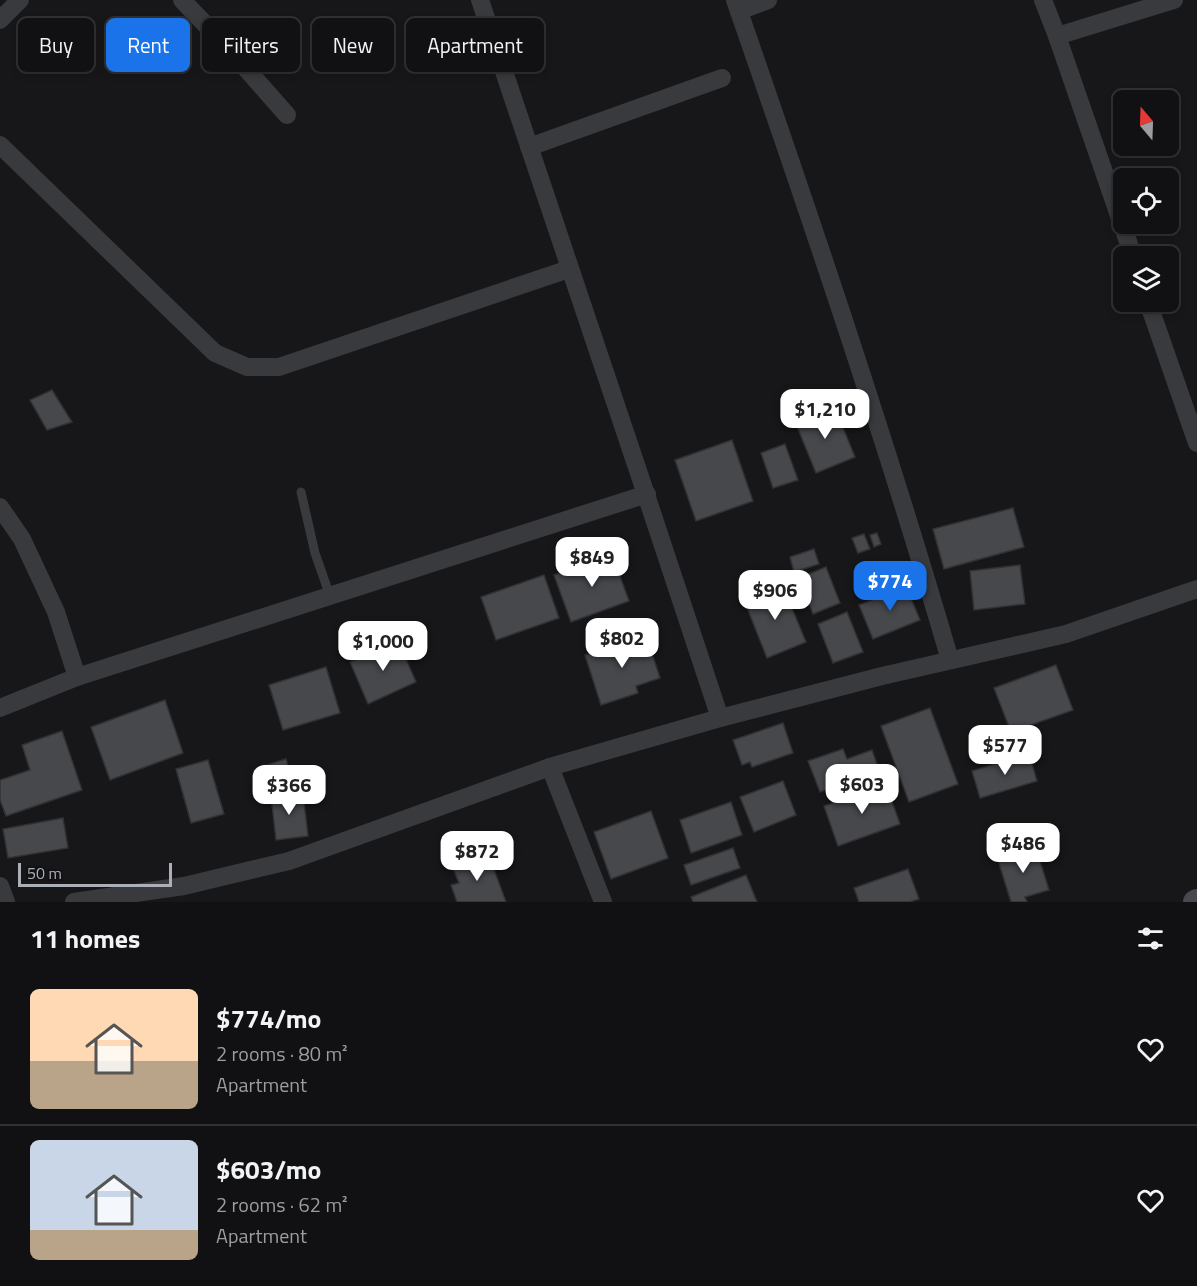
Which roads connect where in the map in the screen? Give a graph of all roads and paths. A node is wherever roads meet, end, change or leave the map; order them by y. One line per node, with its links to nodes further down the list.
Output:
1 (20, 0): 8 (street)
2 (182, 0): 11 (street)
3 (480, 0): 13 (street)
4 (768, 0): 7 (street)
5 (1043, 0): 9 (street)
6 (1174, 0): 9 (street)
7 (737, 5): 23 (street)
8 (0, 20)
9 (1057, 36): 14 (street)
10 (722, 78): 13 (street)
11 (287, 115)
12 (0, 145): 15 (street)
13 (529, 147): 15 (street)
14 (1130, 246)
15 (569, 268): 19 (street)
16 (1151, 312): 17 (street)
17 (1197, 443)
18 (301, 492): 22 (lane)
19 (647, 494): 22 (street); 26 (street)
20 (0, 507): 24 (street)
21 (1197, 589): 23 (street)
22 (330, 596): 24 (street)
23 (950, 660): 26 (street)
24 (77, 677): 25 (street)
25 (0, 708)
26 (720, 718): 27 (street)
27 (550, 767): 30 (street); 31 (street)
28 (0, 885): 29 (street)
29 (6, 902)
30 (75, 902)
31 (603, 902)

